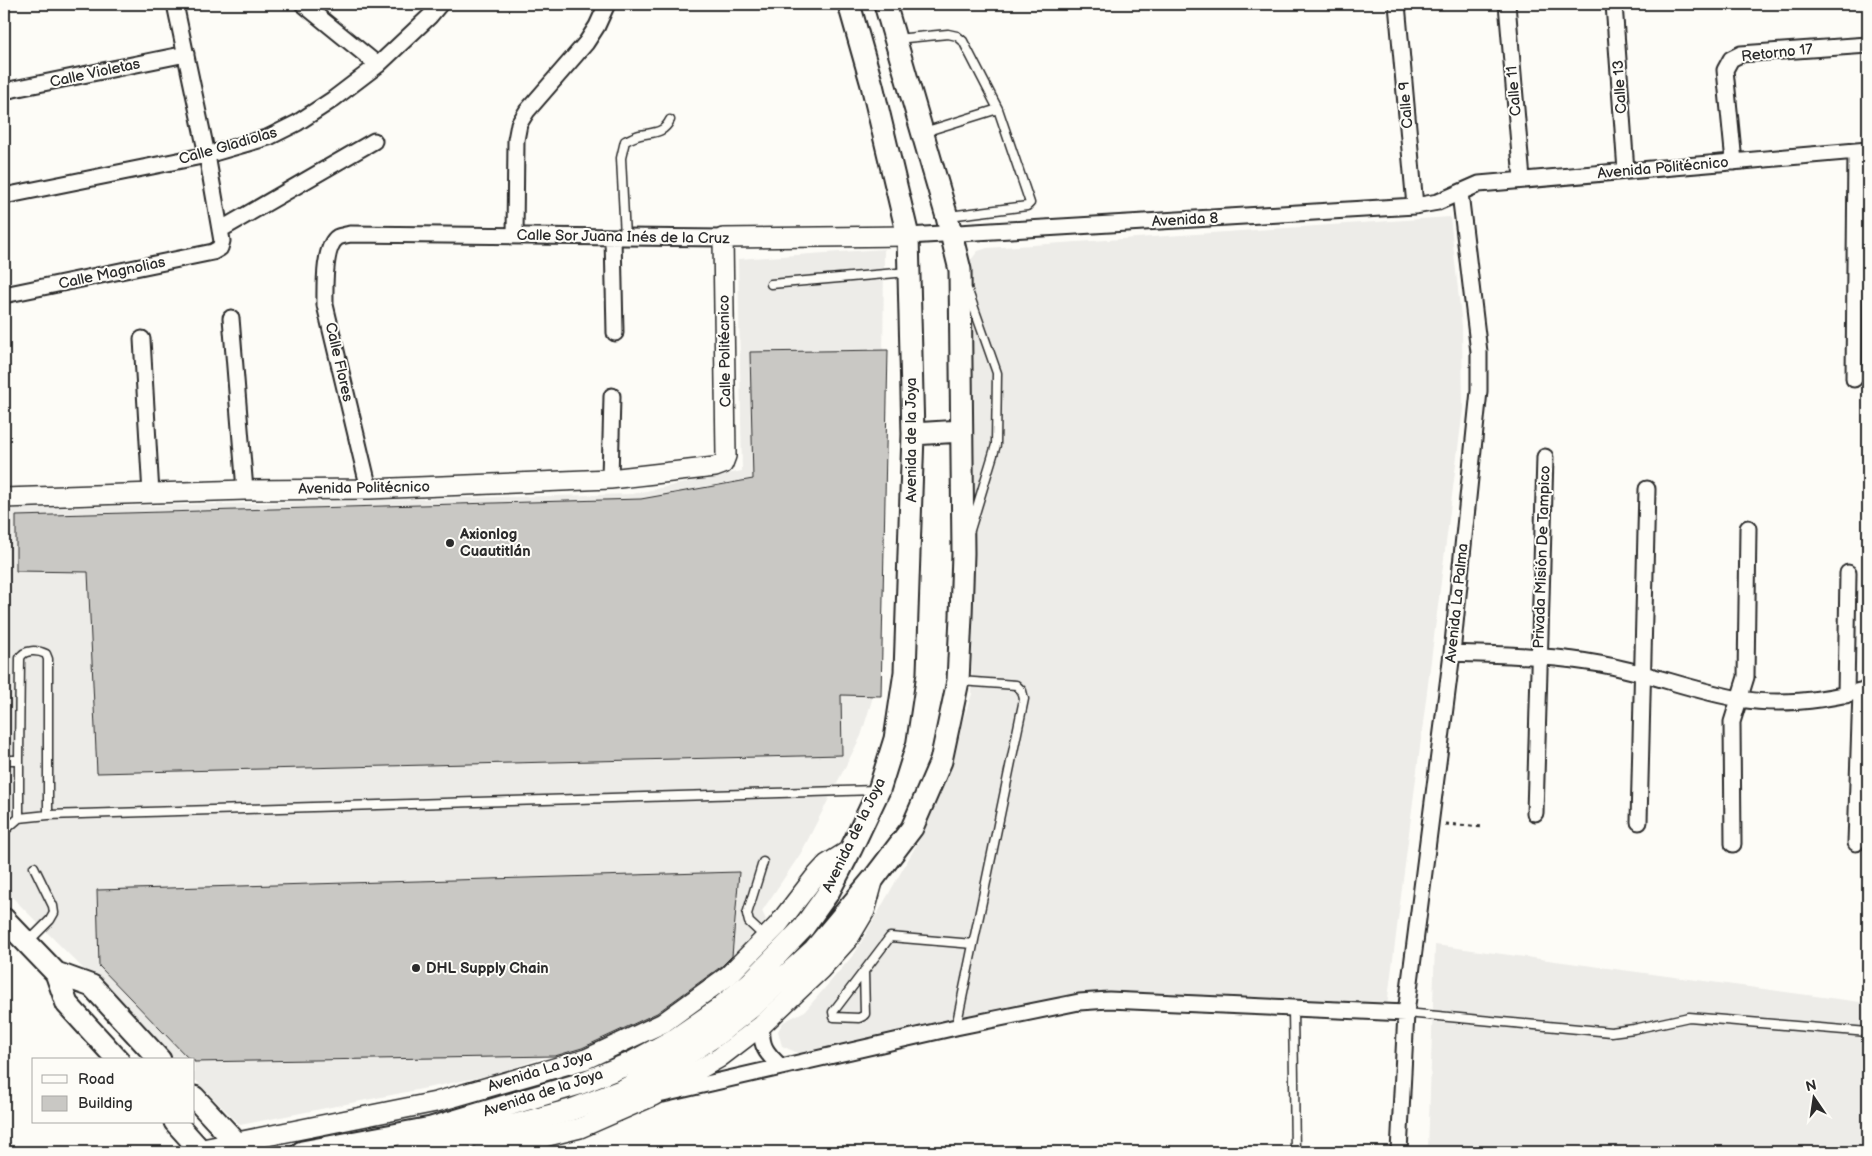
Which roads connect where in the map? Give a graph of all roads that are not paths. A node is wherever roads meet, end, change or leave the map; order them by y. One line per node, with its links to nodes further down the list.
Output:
1 (175, 4): 12 (street)
2 (440, 4): 13 (street, Calle Gladiolas)
3 (607, 4): 30 (street)
4 (849, 4): 31 (main road, Avenida de la Joya)
5 (885, 4): 10 (main road, Avenida de la Joya)
6 (1397, 4): 26 (street, Calle 9)
7 (1507, 4): 23 (street, Calle 11)
8 (1614, 4): 22 (street, Calle 13)
9 (307, 5): 13 (street)
10 (895, 39): 15 (lane); 17 (main road, Avenida de la Joya)
11 (1868, 45): 21 (street, Retorno 17)
12 (186, 54): 14 (street, Calle Violetas); 20 (street)
13 (378, 65): 20 (street, Calle Gladiolas)
14 (4, 91)
15 (998, 109): 17 (lane); 27 (lane)
16 (670, 120): 33 (lane)
17 (922, 133): 28 (main road, Avenida de la Joya)
18 (374, 141): 29 (street)
19 (1862, 150): 21 (street, Avenida Politécnico); 42 (street)
20 (207, 155): 25 (street, Calle Gladiolas); 29 (street)
21 (1734, 162): 22 (street, Avenida Politécnico)
22 (1626, 171): 23 (street, Avenida Politécnico)
23 (1522, 179): 24 (street, Avenida Politécnico)
24 (1460, 193): 26 (street, Avenida 8); 57 (street, Avenida La Palma)
25 (4, 196)
26 (1415, 206): 27 (street, Avenida 8)
27 (986, 222): 28 (street, Avenida 8)
28 (949, 225): 31 (street, Avenida 8); 35 (main road, Avenida de la Joya)
29 (220, 230): 38 (street, Calle Magnolias)
30 (515, 236): 32 (street, Calle Sor Juana Inés de la Cruz); 33 (street, Calle Sor Juana Inés de la Cruz)
31 (908, 236): 34 (street, Calle Sor Juana Inés de la Cruz); 36 (main road, Avenida de la Joya)
32 (338, 237): 49 (street, Calle Flores)
33 (619, 237): 34 (street, Calle Sor Juana Inés de la Cruz); 40 (street)
34 (723, 238): 47 (street, Calle Politécnico)
35 (960, 270): 44 (main road, Avenida de la Joya); 55 (lane)
36 (909, 272): 37 (lane); 45 (main road, Avenida de la Joya)
37 (771, 284)
38 (4, 295)
39 (231, 318): 51 (street)
40 (615, 333)
41 (142, 339): 52 (street)
42 (1854, 379)
43 (612, 396): 48 (street)
44 (961, 431): 45 (main road); 55 (main road, Avenida de la Joya)
45 (913, 434): 66 (main road, Avenida de la Joya)
46 (1545, 457): 58 (street, Privada Misión De Tampico)
47 (723, 464): 48 (street, Avenida Politécnico)
48 (610, 480): 49 (street, Avenida Politécnico)
49 (369, 489): 51 (street, Avenida Politécnico)
50 (1647, 489): 59 (street)
51 (245, 490): 52 (street, Avenida Politécnico)
52 (151, 494): 53 (street, Avenida Politécnico)
53 (4, 498)
54 (1748, 528): 63 (street)
55 (963, 553): 60 (main road, Avenida de la Joya)
56 (1848, 573): 62 (street)
57 (1452, 654): 58 (street); 85 (street, Avenida La Palma)
58 (1540, 657): 59 (street); 67 (street, Privada Misión De Tampico)
59 (1642, 674): 63 (street); 70 (street)
60 (958, 681): 77 (main road, Avenida de la Joya); 81 (lane)
61 (1865, 690): 62 (street); 72 (street)
62 (1846, 695): 63 (street)
63 (1740, 699): 73 (street)
64 (4, 760): 65 (lane)
65 (19, 760): 68 (lane); 69 (lane)
66 (879, 790): 68 (lane); 74 (main road, Avenida de la Joya)
67 (1535, 813)
68 (48, 815): 69 (lane)
69 (19, 818): 71 (lane)
70 (1639, 822)
71 (4, 832)
72 (1856, 843)
73 (1733, 844)
74 (851, 849): 79 (street, Avenida La Joya); 97 (main road, Avenida de la Joya)
75 (763, 862): 79 (lane)
76 (34, 867): 80 (lane)
77 (874, 878): 86 (street); 98 (main road, Avenida de la Joya)
78 (4, 919): 80 (main road)
79 (766, 938): 95 (street, Avenida La Joya)
80 (27, 943): 83 (main road)
81 (973, 944): 82 (lane); 87 (lane)
82 (864, 971): 82 (lane)
83 (56, 972): 89 (main road); 90 (main road)
84 (1293, 1009): 85 (street); 87 (street); 100 (lane)
85 (1406, 1013): 88 (lane); 101 (street, Avenida La Palma)
86 (762, 1025): 91 (street); 92 (street)
87 (956, 1028): 91 (street)
88 (1868, 1032)
89 (116, 1058)
90 (158, 1058)
91 (781, 1067): 92 (street)
92 (654, 1096): 99 (street)
93 (195, 1098): 95 (main road)
94 (176, 1124): 96 (main road)
95 (240, 1147): 96 (street, Avenida La Joya)
96 (197, 1152)
97 (302, 1152)
98 (407, 1152)
99 (484, 1152)
100 (1295, 1152)
101 (1399, 1152)

